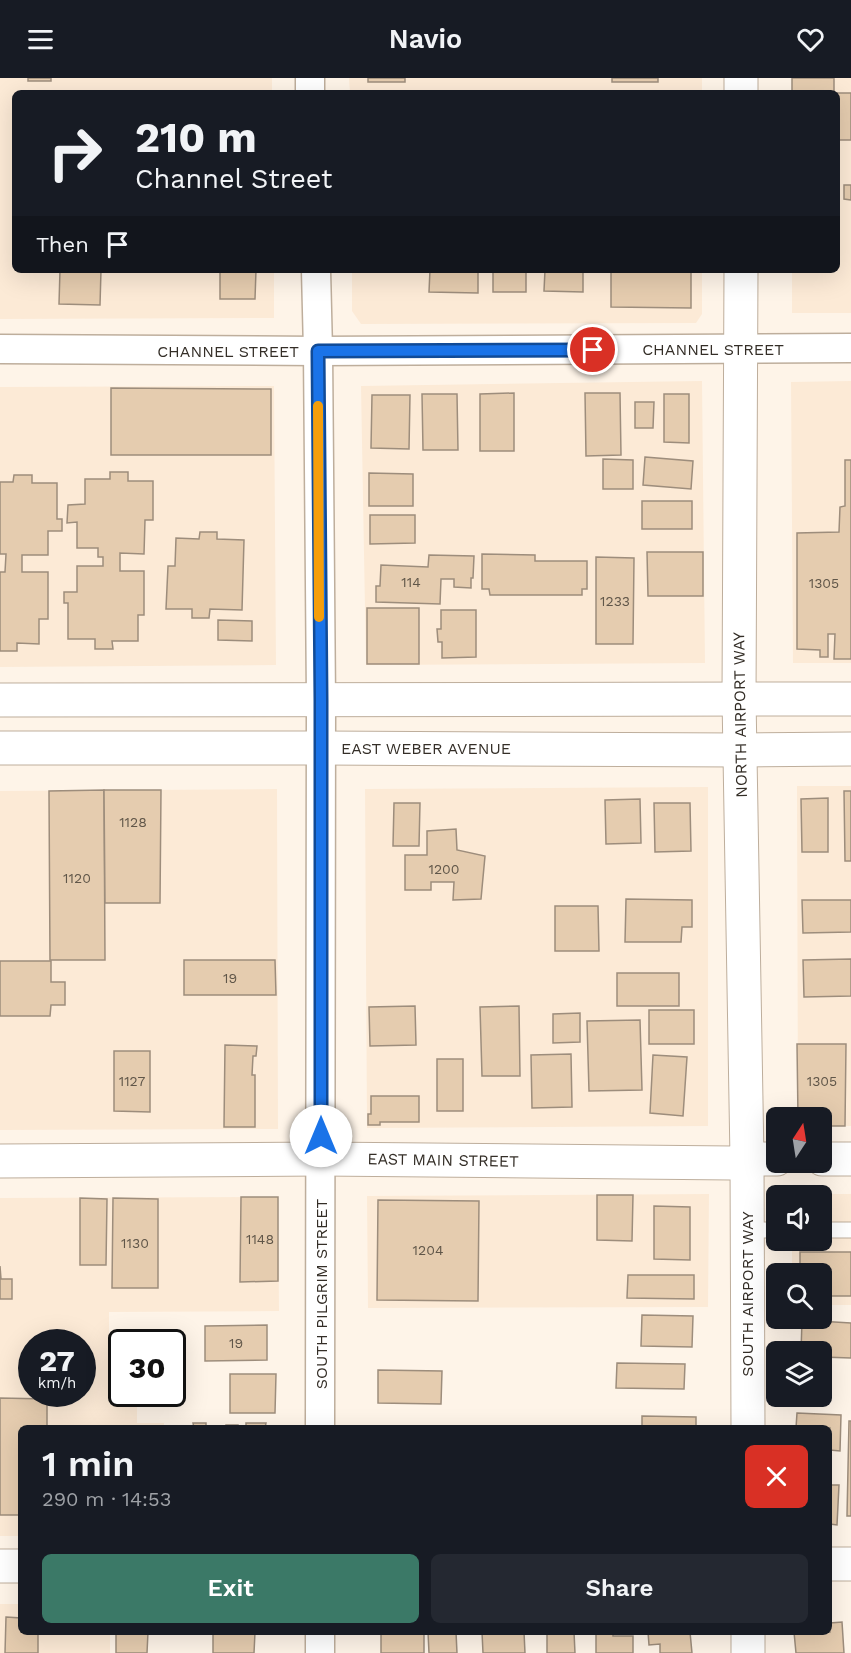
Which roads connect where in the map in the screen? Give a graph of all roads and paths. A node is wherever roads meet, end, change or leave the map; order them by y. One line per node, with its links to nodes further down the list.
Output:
1 (316, 273): 6 (street, SOUTH PILGRIM STREET)
2 (741, 273): 3 (main road, NORTH AIRPORT WAY)
3 (741, 348): 4 (street, CHANNEL STREET); 6 (street, CHANNEL STREET); 7 (main road, NORTH AIRPORT WAY)
4 (851, 348)
5 (0, 349): 6 (street, CHANNEL STREET)
6 (318, 351): 10 (street, SOUTH PILGRIM STREET)
7 (739, 698): 8 (main road); 10 (main road); 14 (main road, NORTH AIRPORT WAY)
8 (851, 699)
9 (0, 700): 10 (main road)
10 (321, 701): 12 (street, SOUTH PILGRIM STREET)
11 (0, 748): 12 (main road, EAST WEBER AVENUE)
12 (320, 748): 14 (main road, EAST WEBER AVENUE); 15 (street, SOUTH PILGRIM STREET)
13 (851, 749): 14 (main road, EAST WEBER AVENUE)
14 (740, 750): 16 (main road, NORTH AIRPORT WAY)
15 (321, 1159): 16 (main road, EAST MAIN STREET); 19 (main road, EAST MAIN STREET); 23 (street, SOUTH PILGRIM STREET)
16 (762, 1159): 20 (main road, SOUTH AIRPORT WAY)
17 (832, 1159): 18 (main road)
18 (851, 1159)
19 (0, 1161)
20 (762, 1230): 24 (main road, SOUTH AIRPORT WAY)
21 (832, 1230): 22 (lane)
22 (851, 1230)
23 (320, 1425)
24 (748, 1425)
25 (832, 1564): 26 (main road)
26 (851, 1564)
27 (0, 1566): 28 (main road)
28 (18, 1566)
29 (320, 1635): 31 (street)
30 (748, 1635): 32 (main road)
31 (320, 1653)
32 (748, 1653)

